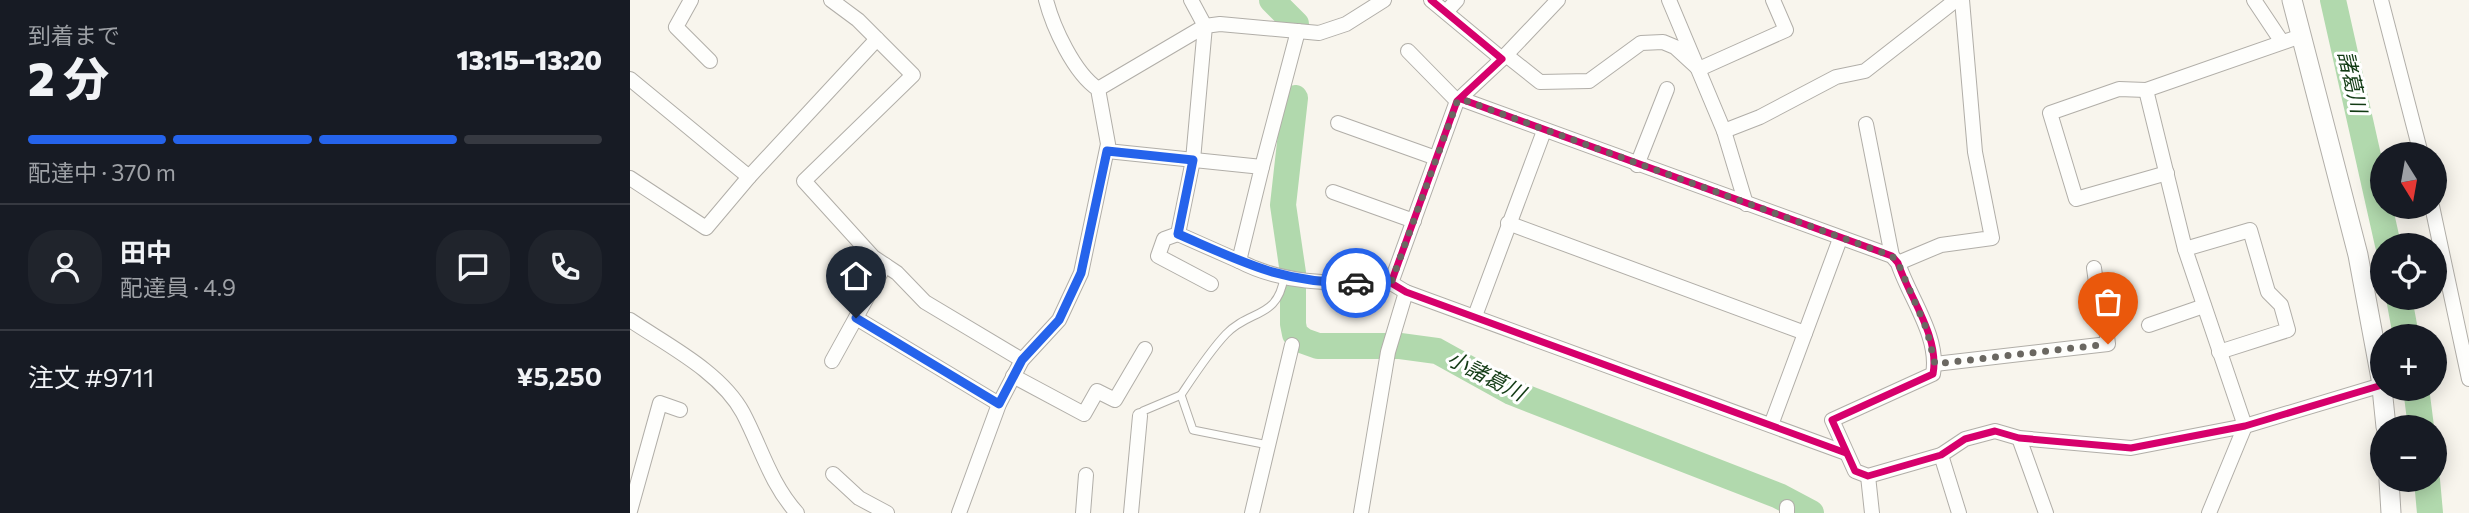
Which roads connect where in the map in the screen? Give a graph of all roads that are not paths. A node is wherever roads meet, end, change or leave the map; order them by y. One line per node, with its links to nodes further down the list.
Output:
1 (691, 0): 24 (street)
2 (831, 0): 20 (street)
3 (1046, 0): 27 (street)
4 (1191, 0): 17 (street)
5 (1384, 0): 18 (street)
6 (1431, 0): 16 (street)
7 (1457, 0): 16 (street)
8 (1558, 0): 23 (street)
9 (1669, 0): 25 (street)
10 (1773, 0): 25 (street)
11 (1962, 0): 52 (street)
12 (2254, 0): 21 (street)
13 (2292, 0): 19 (street)
14 (2381, 0): 35 (street)
15 (1950, 2): 34 (street)
16 (1446, 12): 23 (street)
17 (1205, 26): 18 (street); 27 (street); 38 (street)
18 (1298, 31): 40 (street)
19 (2301, 36): 21 (street); 64 (street)
20 (877, 39): 42 (street); 54 (street)
21 (2282, 43): 29 (street)
22 (1408, 51): 30 (street)
23 (1504, 57): 25 (street); 30 (street)
24 (710, 61)
25 (1699, 69): 34 (street)
26 (630, 79): 42 (street)
27 (1098, 89): 36 (street)
28 (1667, 89): 39 (street)
29 (2147, 90): 41 (street); 41 (street)
30 (1459, 100): 33 (street); 37 (street)
31 (1338, 123): 37 (street)
32 (1866, 124): 52 (street)
33 (1544, 131): 39 (street); 48 (street)
34 (1724, 131): 45 (street)
35 (2418, 142)
36 (1107, 151): 38 (street); 70 (street)
37 (1436, 158): 47 (street)
38 (1193, 160): 40 (street); 49 (street)
39 (1637, 165): 45 (street)
40 (1262, 167): 53 (street)
41 (2167, 173): 51 (street)
42 (749, 177): 43 (street)
43 (630, 178)
44 (1334, 192): 47 (street)
45 (1746, 204): 50 (street)
46 (2435, 219): 74 (street)
47 (1414, 221): 57 (street)
48 (1508, 223): 61 (street); 66 (street)
49 (1178, 234): 53 (street); 58 (street)
50 (1840, 239): 52 (street); 66 (street)
51 (2185, 248): 60 (street); 69 (street)
52 (1895, 260): 72 (street)
53 (1239, 261): 56 (street)
54 (885, 265): 62 (street); 70 (street)
55 (2094, 268): 72 (street)
56 (1289, 278): 57 (street); 76 (lane)
57 (1391, 283): 59 (street)
58 (1211, 284)
59 (1406, 292): 61 (street); 97 (street)
60 (2204, 306): 65 (street); 69 (street)
61 (1475, 316): 80 (street)
62 (856, 318): 71 (street); 77 (street)
63 (630, 320): 91 (street)
64 (2371, 324)
65 (2149, 325)
66 (1805, 333): 80 (street)
67 (1292, 345): 83 (street)
68 (1145, 349): 73 (street)
69 (2219, 352): 81 (street)
70 (1022, 360): 73 (street)
71 (832, 361)
72 (1935, 364): 84 (street)
73 (1013, 376): 77 (street)
74 (2469, 379)
75 (2370, 390): 81 (street)
76 (1181, 395): 79 (lane); 83 (lane)
77 (999, 404): 93 (street)
78 (680, 410): 90 (street)
79 (1140, 416): 95 (street)
80 (1771, 425): 84 (street)
81 (2245, 426): 82 (street); 101 (street)
82 (2019, 438): 85 (street); 100 (street)
83 (1269, 445): 96 (street)
84 (1846, 453): 88 (street)
85 (1941, 455): 88 (street); 99 (street)
86 (833, 474): 92 (street)
87 (1086, 475): 94 (street)
88 (1868, 475): 98 (street)
89 (2390, 492): 102 (street)
90 (630, 511)
91 (797, 513)
92 (887, 513)
93 (959, 513)
94 (1083, 513)
95 (1131, 513)
96 (1252, 513)
97 (1361, 513)
98 (1872, 513)
99 (1959, 513)
100 (2046, 513)
101 (2209, 513)
102 (2391, 513)

